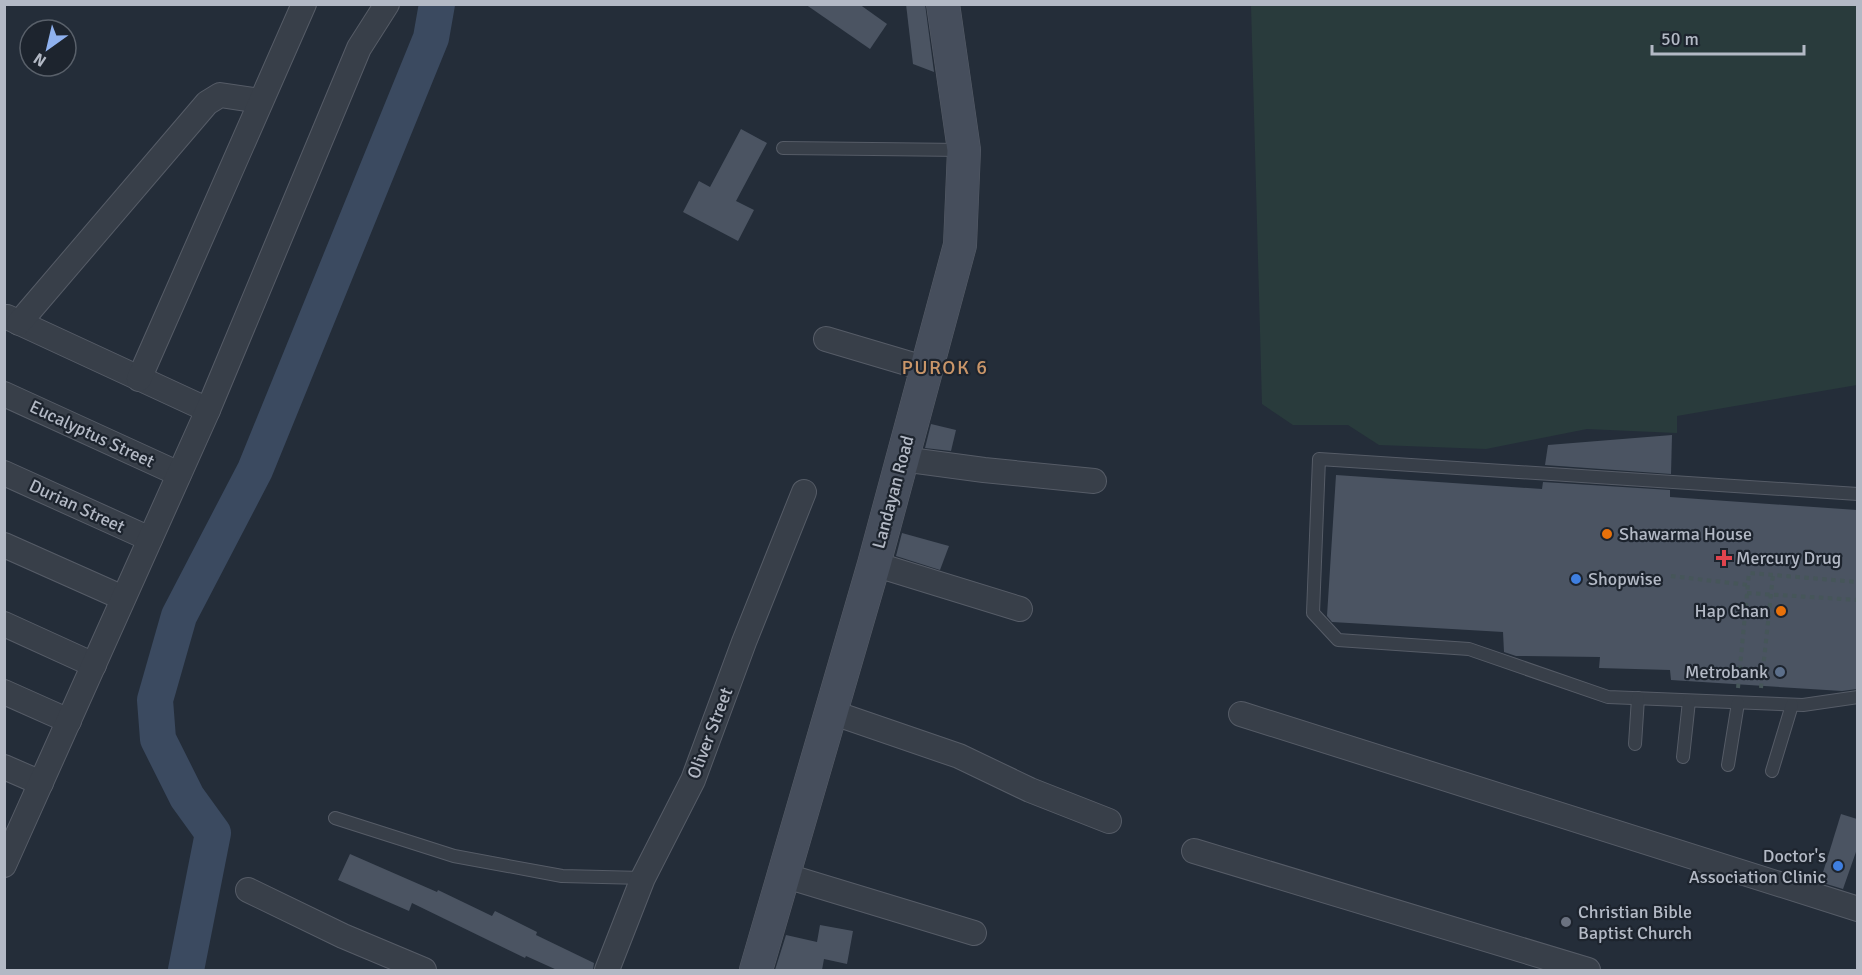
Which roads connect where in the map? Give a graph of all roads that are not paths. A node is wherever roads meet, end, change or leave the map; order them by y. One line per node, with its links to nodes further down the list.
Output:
1 (303, 4): 4 (street)
2 (387, 4): 12 (street)
3 (943, 4): 6 (street, Landayan Road)
4 (260, 101): 7 (street); 10 (street)
5 (783, 148): 6 (lane)
6 (964, 150): 9 (street, Landayan Road)
7 (12, 319): 10 (street)
8 (826, 339): 9 (street)
9 (927, 369): 13 (street, Landayan Road)
10 (140, 379): 12 (street)
11 (4, 394): 15 (street, Eucalyptus Street)
12 (208, 410): 15 (street)
13 (902, 459): 16 (street); 21 (street, Landayan Road)
14 (4, 473): 19 (street, Durian Street)
15 (179, 474): 19 (street)
16 (1094, 481)
17 (804, 492): 46 (street, Oliver Street)
18 (1857, 494): 28 (lane)
19 (150, 539): 22 (street)
20 (4, 545): 22 (street)
21 (874, 564): 23 (street); 32 (street, Landayan Road)
22 (123, 598): 25 (street)
23 (1020, 609)
24 (4, 624): 25 (street)
25 (94, 665): 34 (street)
26 (4, 692): 34 (street)
27 (1857, 697): 31 (lane)
28 (1638, 698): 29 (lane); 35 (lane)
29 (1689, 701): 30 (lane); 36 (lane)
30 (1738, 703): 31 (lane); 37 (lane)
31 (1792, 705): 39 (lane)
32 (831, 712): 42 (street); 45 (street, Landayan Road)
33 (1241, 714): 48 (street)
34 (69, 721): 40 (street)
35 (1635, 744)
36 (1683, 757)
37 (1728, 765)
38 (4, 767): 40 (street)
39 (1772, 771)
40 (41, 783): 44 (street)
41 (335, 818): 46 (lane)
42 (1109, 821)
43 (1194, 851): 53 (street)
44 (7, 853)
45 (783, 875): 49 (street); 52 (street, Landayan Road)
46 (643, 878): 51 (street, Oliver Street)
47 (248, 890): 50 (street)
48 (1857, 909)
49 (974, 933)
50 (424, 970)
51 (607, 970)
52 (756, 970)
53 (1588, 970)

